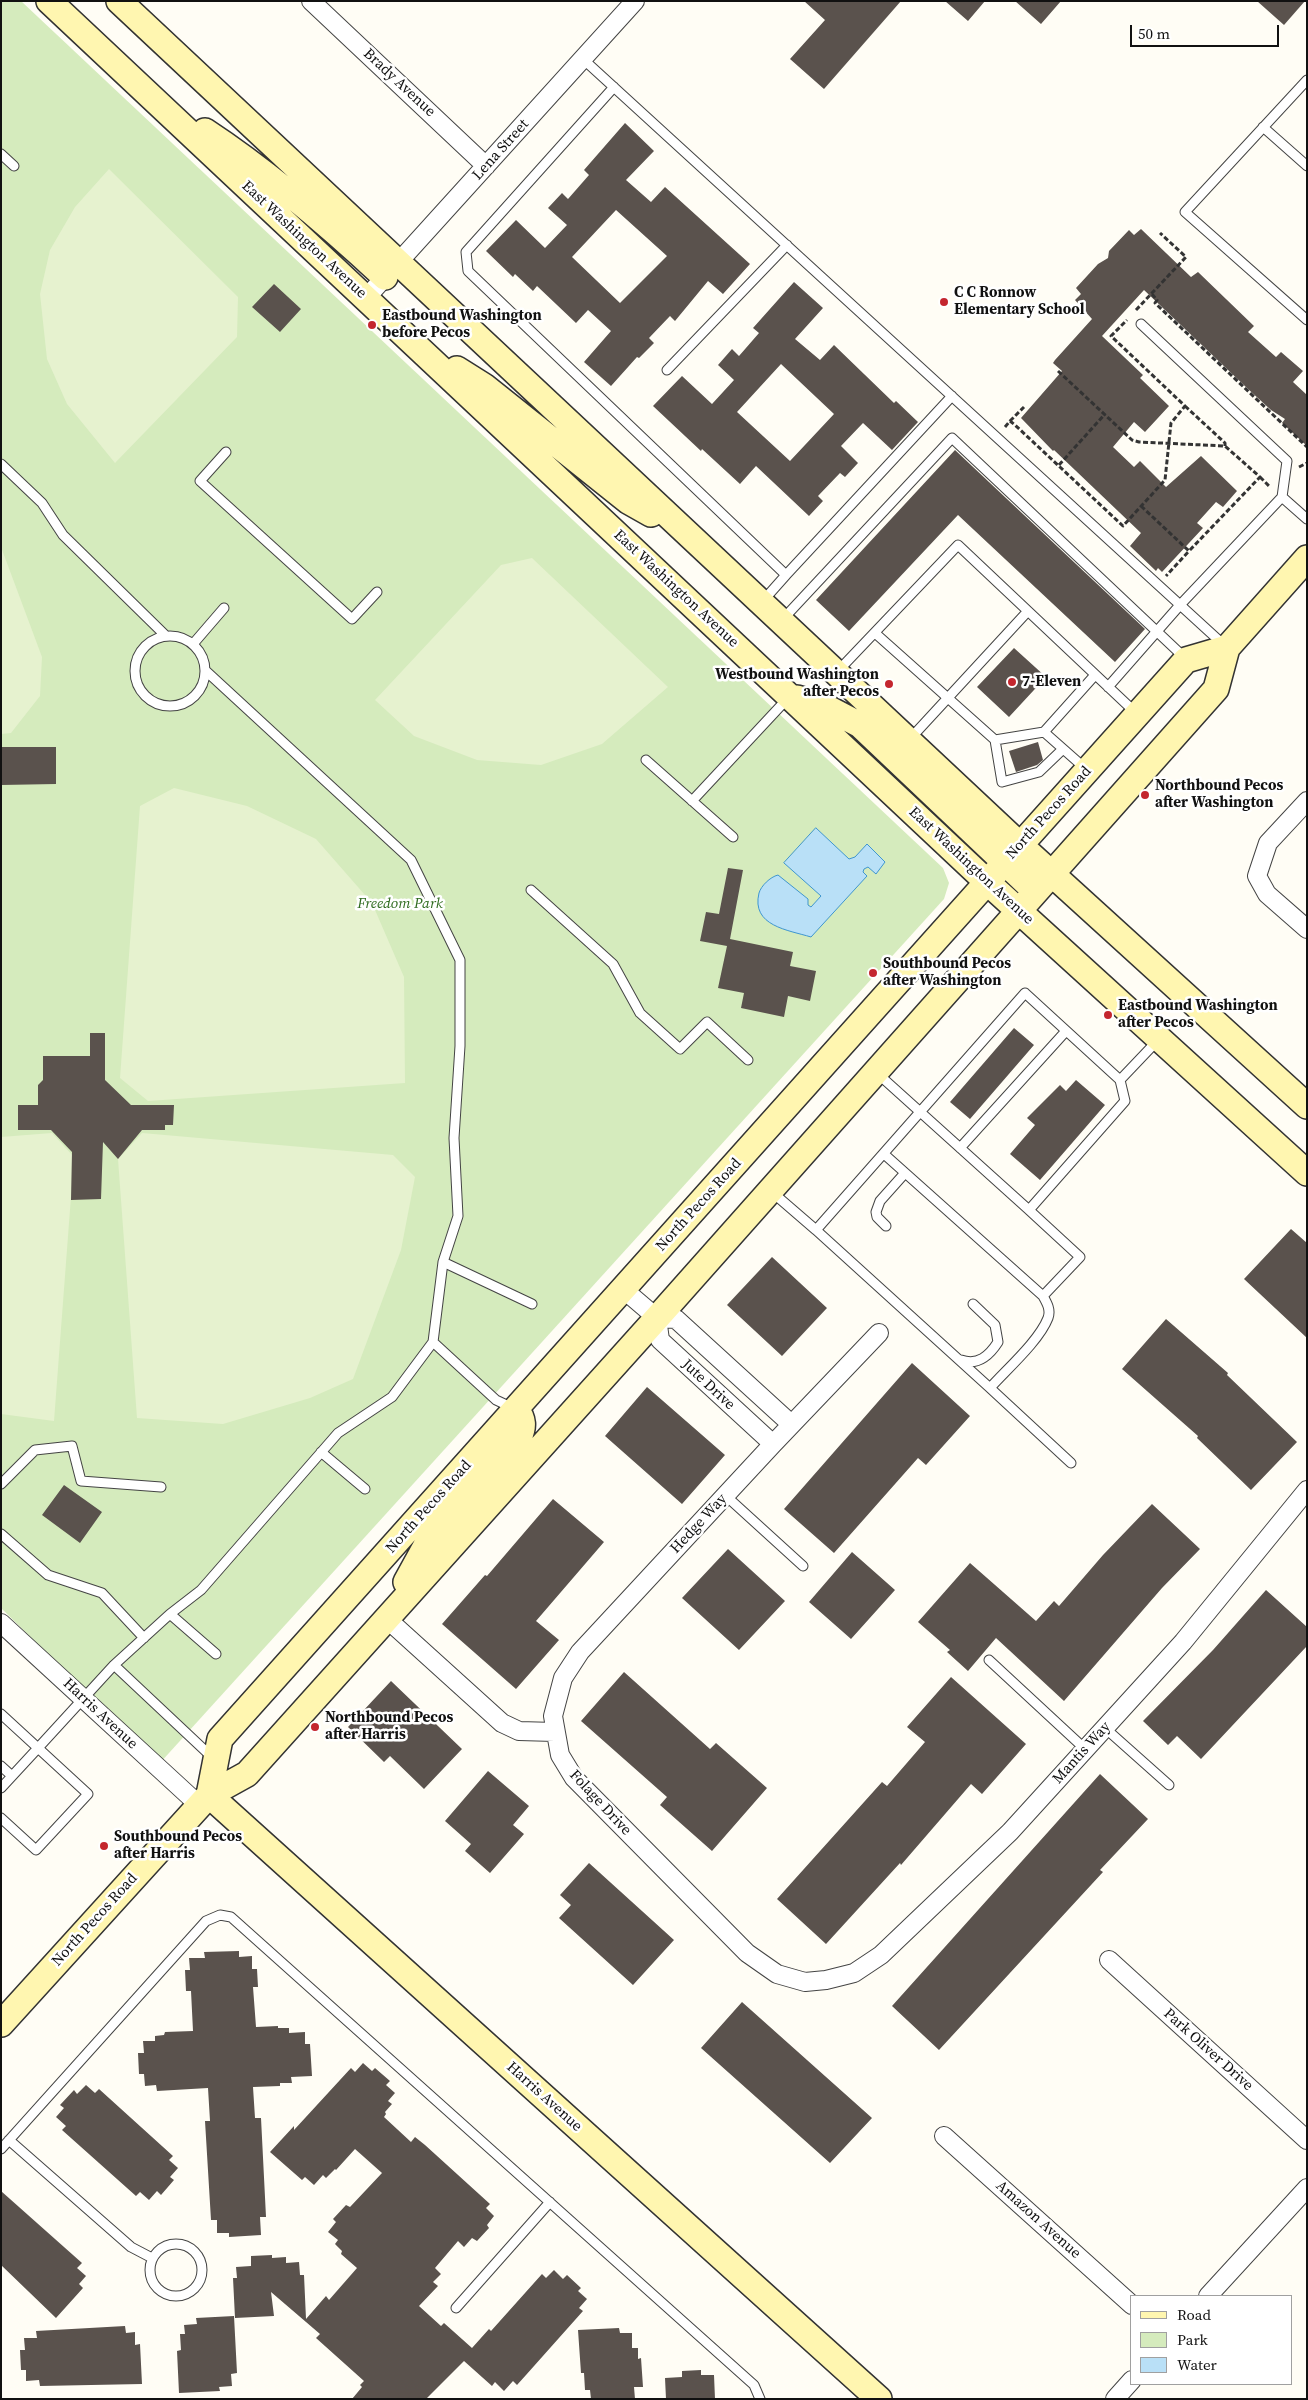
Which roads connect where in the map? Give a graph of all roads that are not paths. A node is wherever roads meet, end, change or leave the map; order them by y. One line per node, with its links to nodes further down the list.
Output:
1 (49, 1): 5 (main road, East Washington Avenue)
2 (119, 1): 16 (main road)
3 (311, 1): 13 (street, Brady Avenue)
4 (635, 1): 6 (street, Lena Street)
5 (75, 12): 9 (main road, East Washington Avenue)
6 (583, 59): 8 (lane); 13 (street, Lena Street)
7 (1307, 80): 10 (lane)
8 (614, 87): 15 (lane); 29 (lane)
9 (146, 93): 16 (main road); 17 (main road, East Washington Avenue)
10 (1263, 127): 14 (lane); 18 (lane)
11 (1, 154): 12 (lane)
12 (14, 166)
13 (486, 166): 16 (street, Lena Street)
14 (1307, 166)
15 (787, 245): 21 (lane); 22 (lane)
16 (392, 270): 17 (street, Lena Street); 27 (main road)
17 (366, 298): 20 (main road, East Washington Avenue)
18 (1307, 320)
19 (1141, 324): 25 (lane)
20 (442, 369): 27 (main road); 46 (main road, East Washington Avenue)
21 (667, 370)
22 (952, 396): 29 (lane); 32 (lane)
23 (226, 452): 30 (lane)
24 (1, 464): 38 (lane)
25 (1282, 497): 26 (lane); 32 (lane)
26 (1307, 519)
27 (694, 540): 31 (main road)
28 (1307, 558): 40 (main road, North Pecos Road)
29 (786, 575): 31 (lane)
30 (377, 592)
31 (761, 603): 35 (main road)
32 (1180, 605): 36 (lane); 40 (lane)
33 (224, 608): 39 (lane)
34 (1028, 611): 37 (lane); 44 (lane); 47 (lane)
35 (781, 621): 36 (lane); 43 (main road)
36 (1158, 632): 41 (lane); 45 (lane)
37 (874, 633): 43 (lane); 47 (lane)
38 (166, 636): 39 (lane); 42 (lane)
39 (193, 644): 42 (lane)
40 (1227, 648): 41 (main road); 60 (main road, North Pecos Road)
41 (1186, 660): 48 (main road, North Pecos Road)
42 (206, 671): 79 (lane)
43 (836, 673): 51 (main road)
44 (1095, 675): 45 (lane); 49 (lane)
45 (1108, 687): 48 (lane)
46 (790, 696): 55 (lane); 58 (main road); 59 (main road, East Washington Avenue)
47 (948, 698): 50 (lane); 51 (lane)
48 (1137, 714): 54 (main road, North Pecos Road)
49 (1044, 732): 50 (lane); 52 (lane)
50 (995, 740): 52 (lane)
51 (908, 741): 58 (main road)
52 (1063, 749): 54 (lane)
53 (646, 760): 55 (lane)
54 (1088, 770): 58 (main road, North Pecos Road)
55 (692, 801): 57 (lane)
56 (1307, 801): 63 (street)
57 (733, 838)
58 (1012, 854): 59 (main road, North Pecos Road); 60 (main road)
59 (987, 882): 62 (main road, East Washington Avenue); 80 (main road, North Pecos Road)
60 (1043, 883): 62 (main road, North Pecos Road); 69 (main road)
61 (531, 890): 66 (lane)
62 (1018, 910): 65 (main road, East Washington Avenue); 67 (main road, North Pecos Road)
63 (1307, 929)
64 (1066, 1031): 68 (lane); 70 (lane); 71 (lane)
65 (1159, 1039): 68 (lane); 74 (main road, East Washington Avenue)
66 (748, 1060)
67 (875, 1072): 70 (lane); 75 (main road, North Pecos Road)
68 (1120, 1080): 76 (lane)
69 (1307, 1106)
70 (920, 1112): 71 (lane); 72 (lane)
71 (960, 1148): 76 (lane)
72 (884, 1154): 73 (lane); 78 (lane)
73 (905, 1173): 77 (lane); 81 (lane)
74 (1307, 1173)
75 (770, 1190): 78 (lane); 84 (main road, North Pecos Road)
76 (1029, 1210): 81 (lane)
77 (886, 1226)
78 (816, 1230): 87 (lane)
79 (443, 1262): 82 (lane); 86 (lane)
80 (624, 1289): 84 (street, Jute Drive); 89 (main road, North Pecos Road)
81 (1043, 1296): 88 (lane)
82 (532, 1304)
83 (973, 1304): 87 (lane)
84 (657, 1318): 90 (street, Jute Drive); 91 (street, Jute Drive); 102 (main road, North Pecos Road)
85 (879, 1333): 90 (street, Hedge Way)
86 (433, 1342): 89 (lane); 92 (lane)
87 (960, 1360): 88 (lane)
88 (990, 1388): 93 (lane)
89 (516, 1410): 102 (main road); 114 (main road, North Pecos Road)
90 (791, 1424): 91 (street, Hedge Way)
91 (773, 1444): 98 (street, Hedge Way)
92 (321, 1452): 96 (lane); 101 (lane)
93 (1071, 1463)
94 (1, 1484): 95 (lane)
95 (161, 1487)
96 (365, 1489)
97 (1307, 1490): 110 (street, Mantis Way)
98 (726, 1495): 100 (lane); 111 (street, Hedge Way)
99 (1, 1534): 104 (lane)
100 (803, 1566)
101 (170, 1614): 104 (lane); 105 (lane)
102 (386, 1618): 111 (street); 119 (main road, North Pecos Road)
103 (1, 1623): 108 (street, Harris Avenue)
104 (144, 1638): 107 (lane)
105 (216, 1654)
106 (989, 1660): 113 (lane)
107 (114, 1665): 108 (lane); 114 (lane)
108 (83, 1698): 112 (lane); 119 (street, Harris Avenue)
109 (1, 1714): 112 (lane)
110 (1105, 1728): 113 (street, Mantis Way); 117 (lane)
111 (556, 1732): 122 (street, Folage Drive)
112 (38, 1748): 116 (lane); 120 (lane)
113 (1085, 1749): 122 (street, Mantis Way)
114 (215, 1760): 119 (main road, North Pecos Road)
115 (1, 1766): 116 (lane)
116 (12, 1776): 118 (lane)
117 (1169, 1785)
118 (1, 1788)
119 (204, 1800): 123 (main road, North Pecos Road); 136 (main road, Harris Avenue)
120 (1, 1818)
121 (1109, 1960): 126 (street, Park Oliver Drive)
122 (826, 1980)
123 (1, 2024)
124 (944, 2136): 132 (street, Amazon Avenue)
125 (9, 2140): 127 (lane); 129 (lane); 130 (lane)
126 (1307, 2140)
127 (1, 2149)
128 (1307, 2188): 131 (street)
129 (550, 2202): 133 (lane); 135 (lane)
130 (152, 2258): 130 (lane)
131 (1209, 2295)
132 (1130, 2303)
133 (456, 2308)
134 (1130, 2382): 137 (street)
135 (760, 2399)
136 (879, 2399)
137 (1115, 2399)

